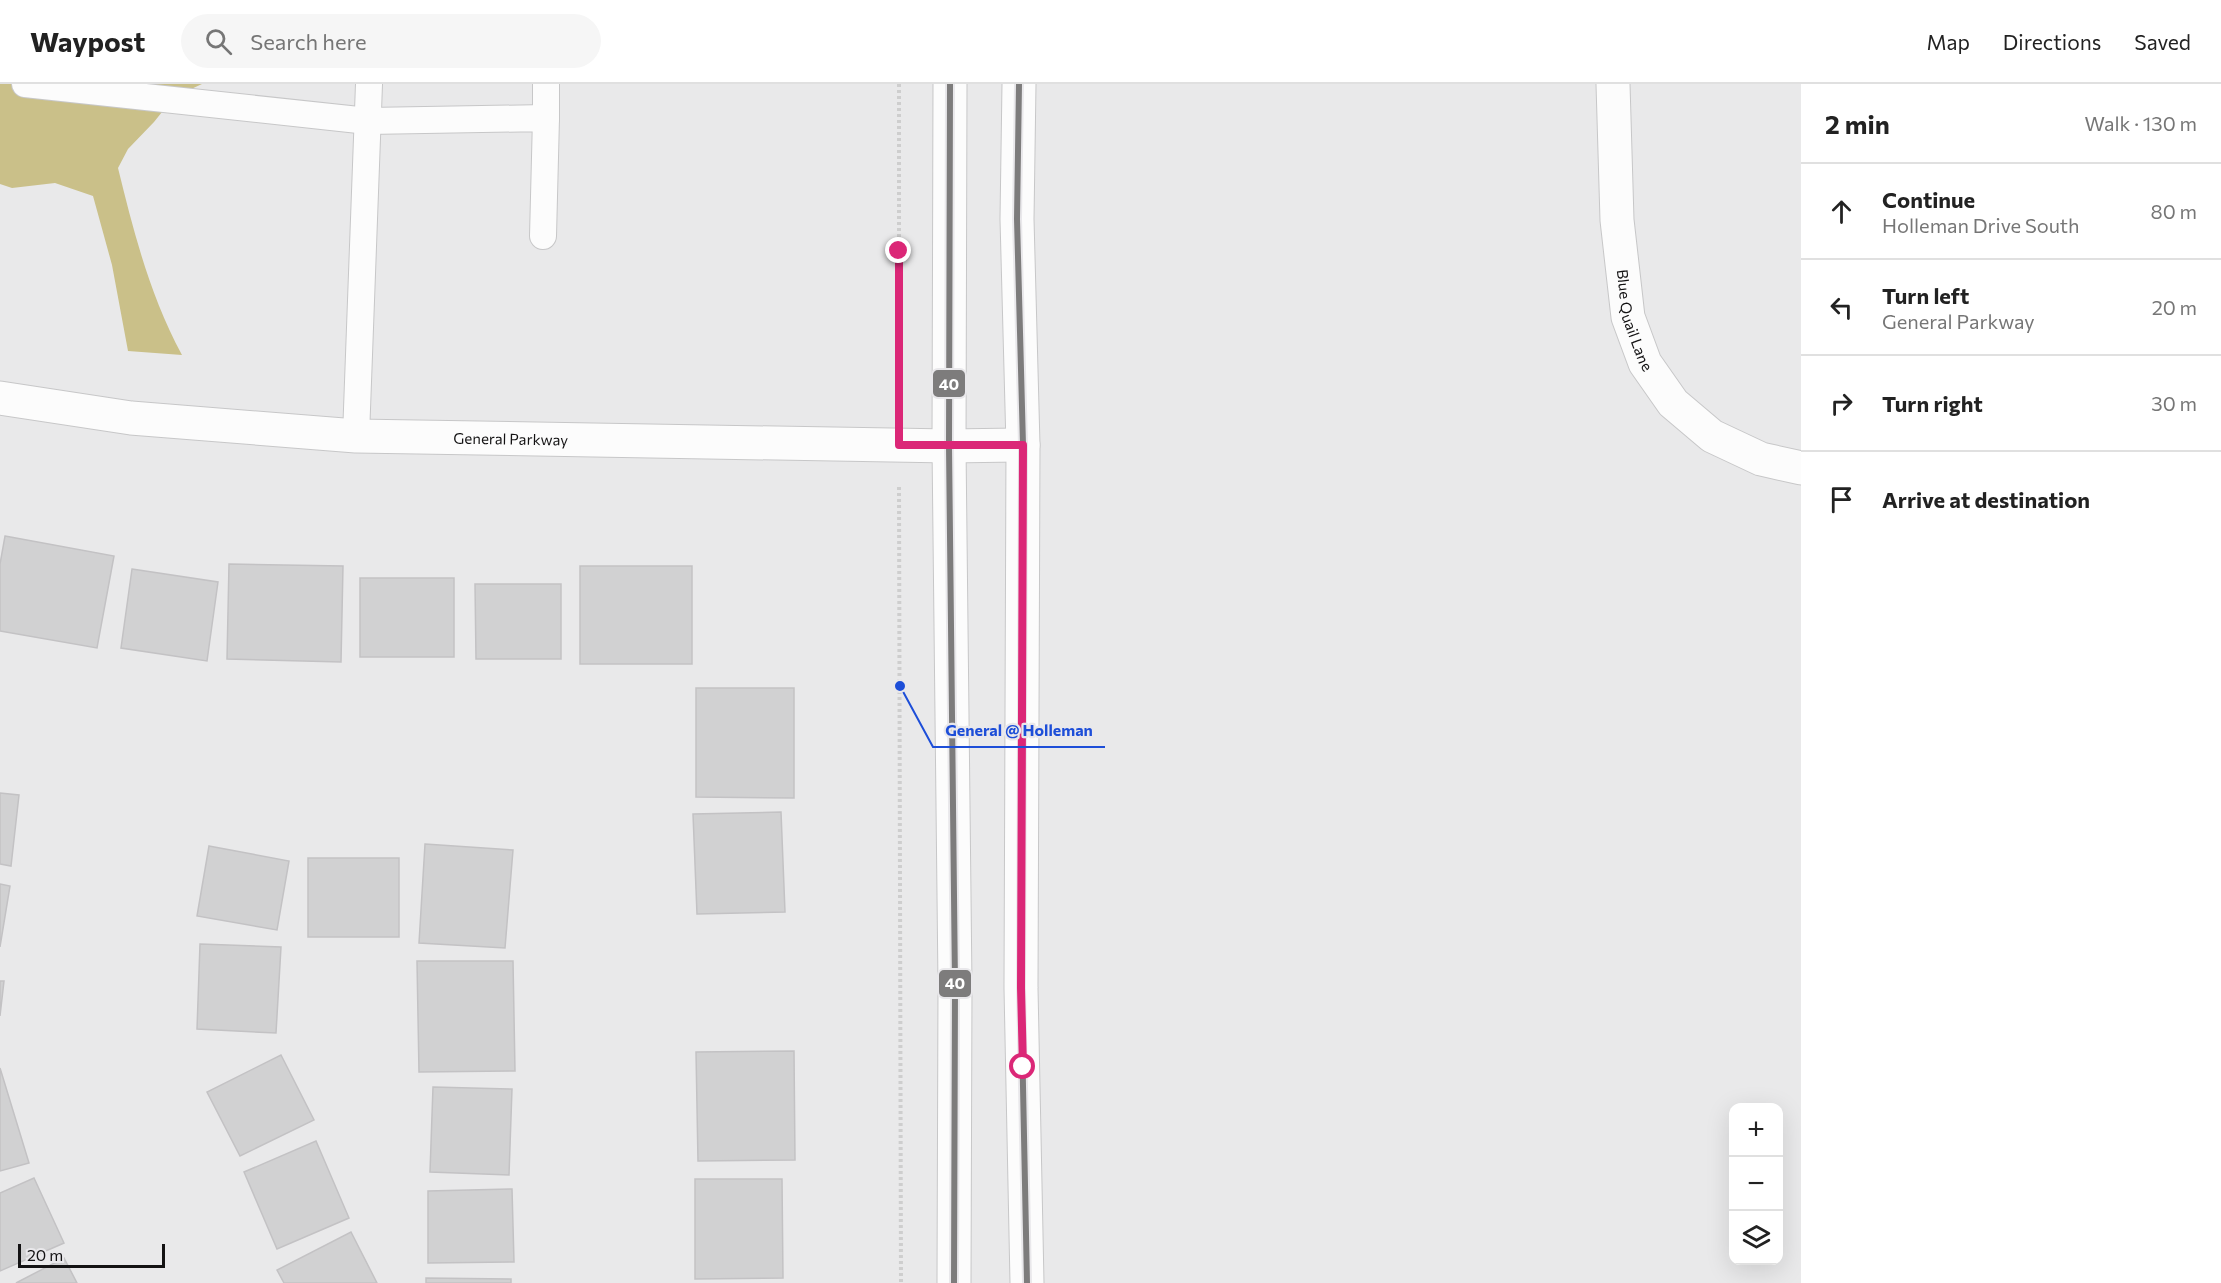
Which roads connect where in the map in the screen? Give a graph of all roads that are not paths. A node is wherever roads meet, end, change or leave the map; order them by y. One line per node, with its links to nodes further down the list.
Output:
1 (24, 84): 8 (lane)
2 (369, 84): 8 (lane)
3 (546, 84): 7 (lane)
4 (950, 84): 13 (street)
5 (1019, 84): 12 (street)
6 (1613, 84): 14 (street, Blue Quail Lane)
7 (546, 118): 8 (lane); 9 (lane)
8 (368, 121): 11 (lane)
9 (543, 236)
10 (0, 398): 11 (street, General Parkway)
11 (356, 435): 13 (street, General Parkway)
12 (1023, 445): 13 (street, General Parkway); 16 (street)
13 (949, 446): 15 (street)
14 (1801, 468)
15 (954, 1283)
16 (1027, 1283)

